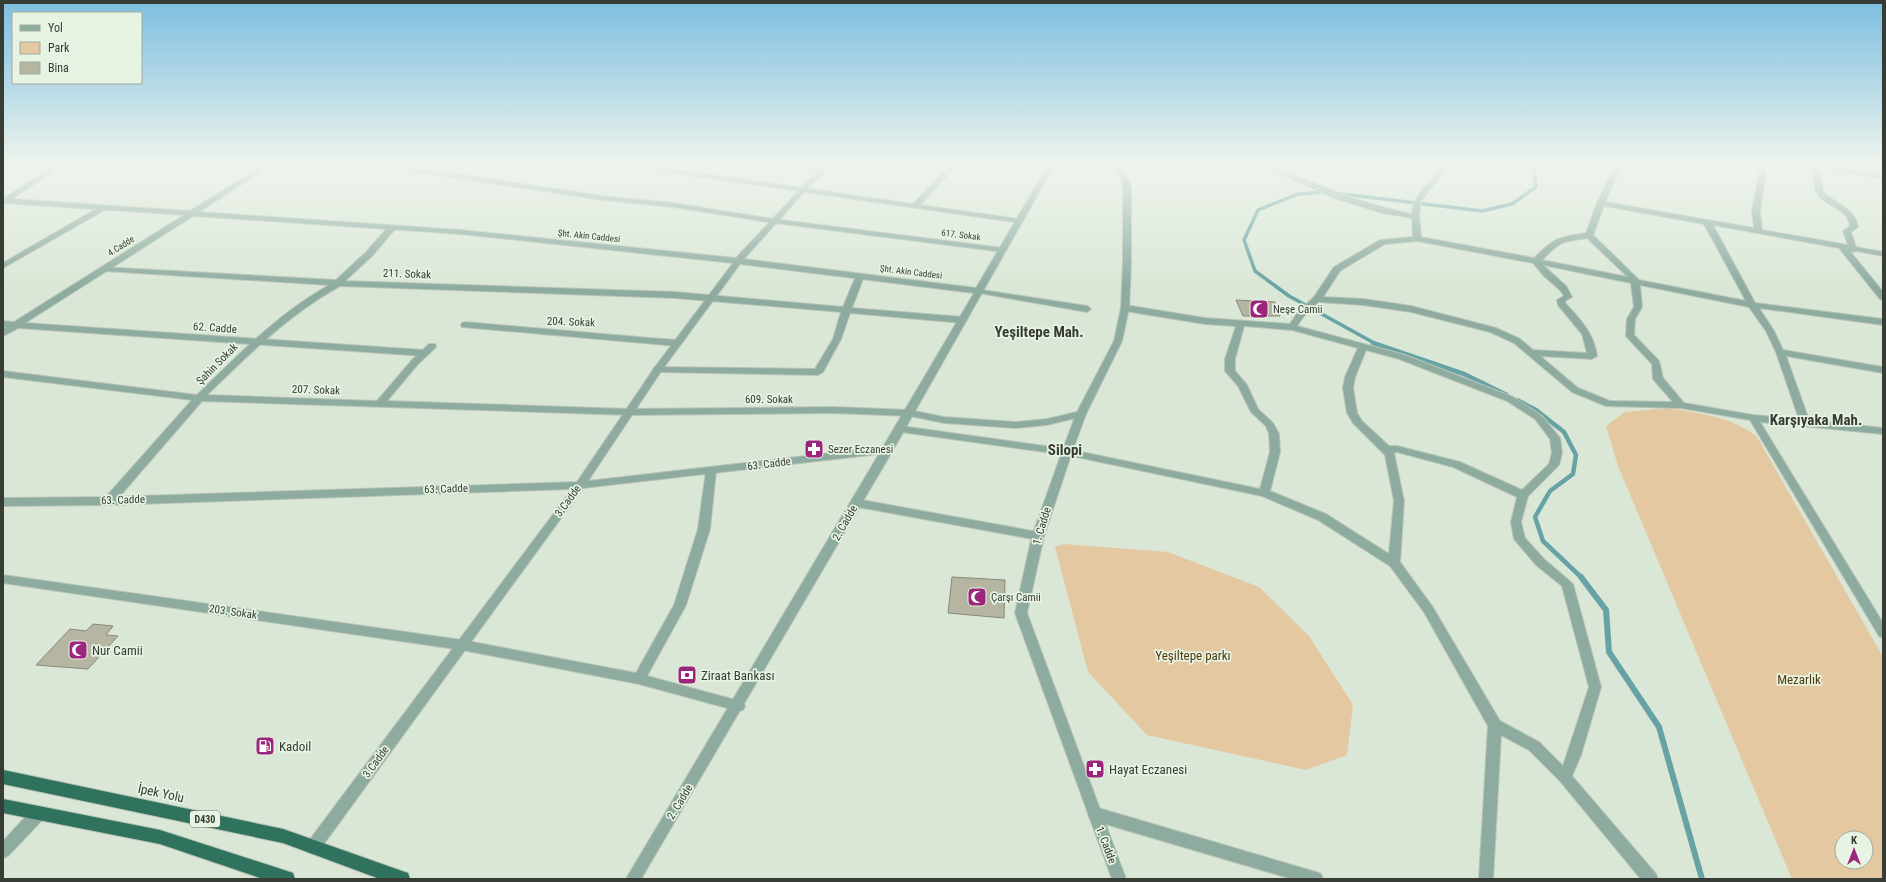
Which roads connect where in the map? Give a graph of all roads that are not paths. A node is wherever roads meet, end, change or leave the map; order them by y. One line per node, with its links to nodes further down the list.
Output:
1 (63, 205): 15 (street, Şht. Akin Caddesi)
2 (202, 205): 16 (street, 4.Cadde)
3 (673, 205): 18 (street, 617. Sokak)
4 (788, 205): 18 (street, 3.Cadde)
5 (902, 205): 14 (street)
6 (1028, 205): 19 (street, 2. Cadde)
7 (1127, 205): 41 (street, 1. Cadde)
8 (1366, 205): 17 (street)
9 (1417, 205): 17 (street)
10 (1600, 205): 23 (street)
11 (1613, 205): 20 (street)
12 (1757, 205): 22 (street)
13 (1838, 205): 27 (street)
14 (914, 207): 19 (street)
15 (104, 208): 16 (street, Şht. Akin Caddesi); 31 (street)
16 (188, 214): 21 (street, Şht. Akin Caddesi); 32 (street, 4.Cadde)
17 (1416, 217): 24 (street)
18 (774, 221): 26 (street, 617. Sokak); 29 (street, 3.Cadde)
19 (1019, 221): 26 (street, 2. Cadde)
20 (1707, 222): 22 (street); 40 (street)
21 (392, 228): 29 (street, Şht. Akin Caddesi); 35 (street, Şahin Sokak)
22 (1758, 232): 25 (street)
23 (1589, 235): 30 (street); 34 (street)
24 (1417, 239): 30 (street); 39 (street)
25 (1843, 248): 27 (street); 37 (street)
26 (1003, 250): 36 (street, 2. Cadde)
27 (1853, 250): 28 (street)
28 (1883, 254)
29 (738, 261): 33 (street, Şht. Akin Caddesi); 38 (street, 3.Cadde)
30 (1536, 261): 34 (street); 58 (street)
31 (3, 265)
32 (104, 269): 35 (street, 211. Sokak); 48 (street, 4.Cadde)
33 (860, 276): 36 (street, Şht. Akin Caddesi); 43 (street)
34 (1635, 280): 40 (street); 64 (street)
35 (338, 283): 38 (street, 211. Sokak); 52 (street, Şahin Sokak)
36 (980, 291): 42 (street, Şht. Akin Caddesi); 44 (street, 2. Cadde)
37 (1883, 297)
38 (710, 298): 43 (street, 211. Sokak); 53 (street, 3.Cadde)
39 (1317, 299): 50 (street); 58 (street)
40 (1752, 304): 45 (street); 56 (street)
41 (1125, 308): 46 (street); 67 (street, 1. Cadde)
42 (1087, 309)
43 (846, 311): 44 (street, 211. Sokak); 59 (street)
44 (964, 320): 66 (street, 2. Cadde)
45 (1883, 322)
46 (1241, 323): 50 (street); 77 (street)
47 (3, 324): 48 (street, 62. Cadde)
48 (16, 325): 51 (street, 4.Cadde); 52 (street, 62. Cadde)
49 (464, 325): 53 (street, 204. Sokak)
50 (1292, 327): 55 (street)
51 (3, 333)
52 (255, 343): 57 (street, 62. Cadde); 62 (street, Şahin Sokak)
53 (677, 343): 59 (street, 3.Cadde)
54 (432, 346): 57 (street)
55 (1363, 346): 73 (street); 78 (street)
56 (1780, 352): 60 (street); 69 (street)
57 (424, 353): 63 (street)
58 (1533, 353): 64 (street)
59 (658, 369): 65 (street, 3.Cadde)
60 (1883, 370)
61 (3, 374): 62 (street, 207. Sokak)
62 (199, 398): 63 (street, 207. Sokak); 79 (street, Şahin Sokak)
63 (380, 404): 65 (street, 207. Sokak)
64 (1681, 406): 68 (street)
65 (629, 412): 66 (street, 609. Sokak); 76 (street, 3.Cadde)
66 (910, 413): 67 (street, 609. Sokak); 70 (street, 2. Cadde)
67 (1081, 414): 74 (street, 1. Cadde)
68 (1752, 418): 69 (street); 85 (street)
69 (1805, 424): 71 (street)
70 (901, 429): 72 (street, 2. Cadde); 74 (street)
71 (1883, 431)
72 (888, 450): 75 (street, 63. Cadde); 81 (street, 2. Cadde)
73 (1387, 450): 78 (street); 83 (street)
74 (1067, 452): 77 (street); 82 (street, 1. Cadde)
75 (711, 471): 76 (street, 63. Cadde); 87 (street)
76 (580, 485): 79 (street, 63. Cadde); 86 (street, 3.Cadde)
77 (1264, 493): 83 (street)
78 (1523, 495): 91 (street)
79 (109, 501): 80 (street, 63. Cadde)
80 (3, 502)
81 (856, 503): 82 (street); 88 (street, 2. Cadde)
82 (1038, 536): 94 (street, 1. Cadde)
83 (1394, 563): 89 (street)
84 (3, 579): 86 (street, 203. Sokak)
85 (1883, 632)
86 (462, 645): 87 (street, 203. Sokak); 95 (street, 3.Cadde)
87 (639, 680): 88 (street, 203. Sokak)
88 (738, 706): 99 (street, 2. Cadde)
89 (1495, 725): 91 (street); 102 (street)
90 (3, 777): 95 (highway, İpek Yolu / D430)
91 (1565, 777): 103 (street)
92 (3, 806): 93 (highway)
93 (39, 813): 96 (street); 97 (highway)
94 (1095, 814): 100 (street, 1. Cadde); 101 (street)
95 (313, 847): 98 (highway, İpek Yolu / D430)
96 (3, 851)
97 (287, 879)
98 (402, 879)
99 (633, 879)
100 (1120, 879)
101 (1316, 879)
102 (1486, 879)
103 (1651, 879)

